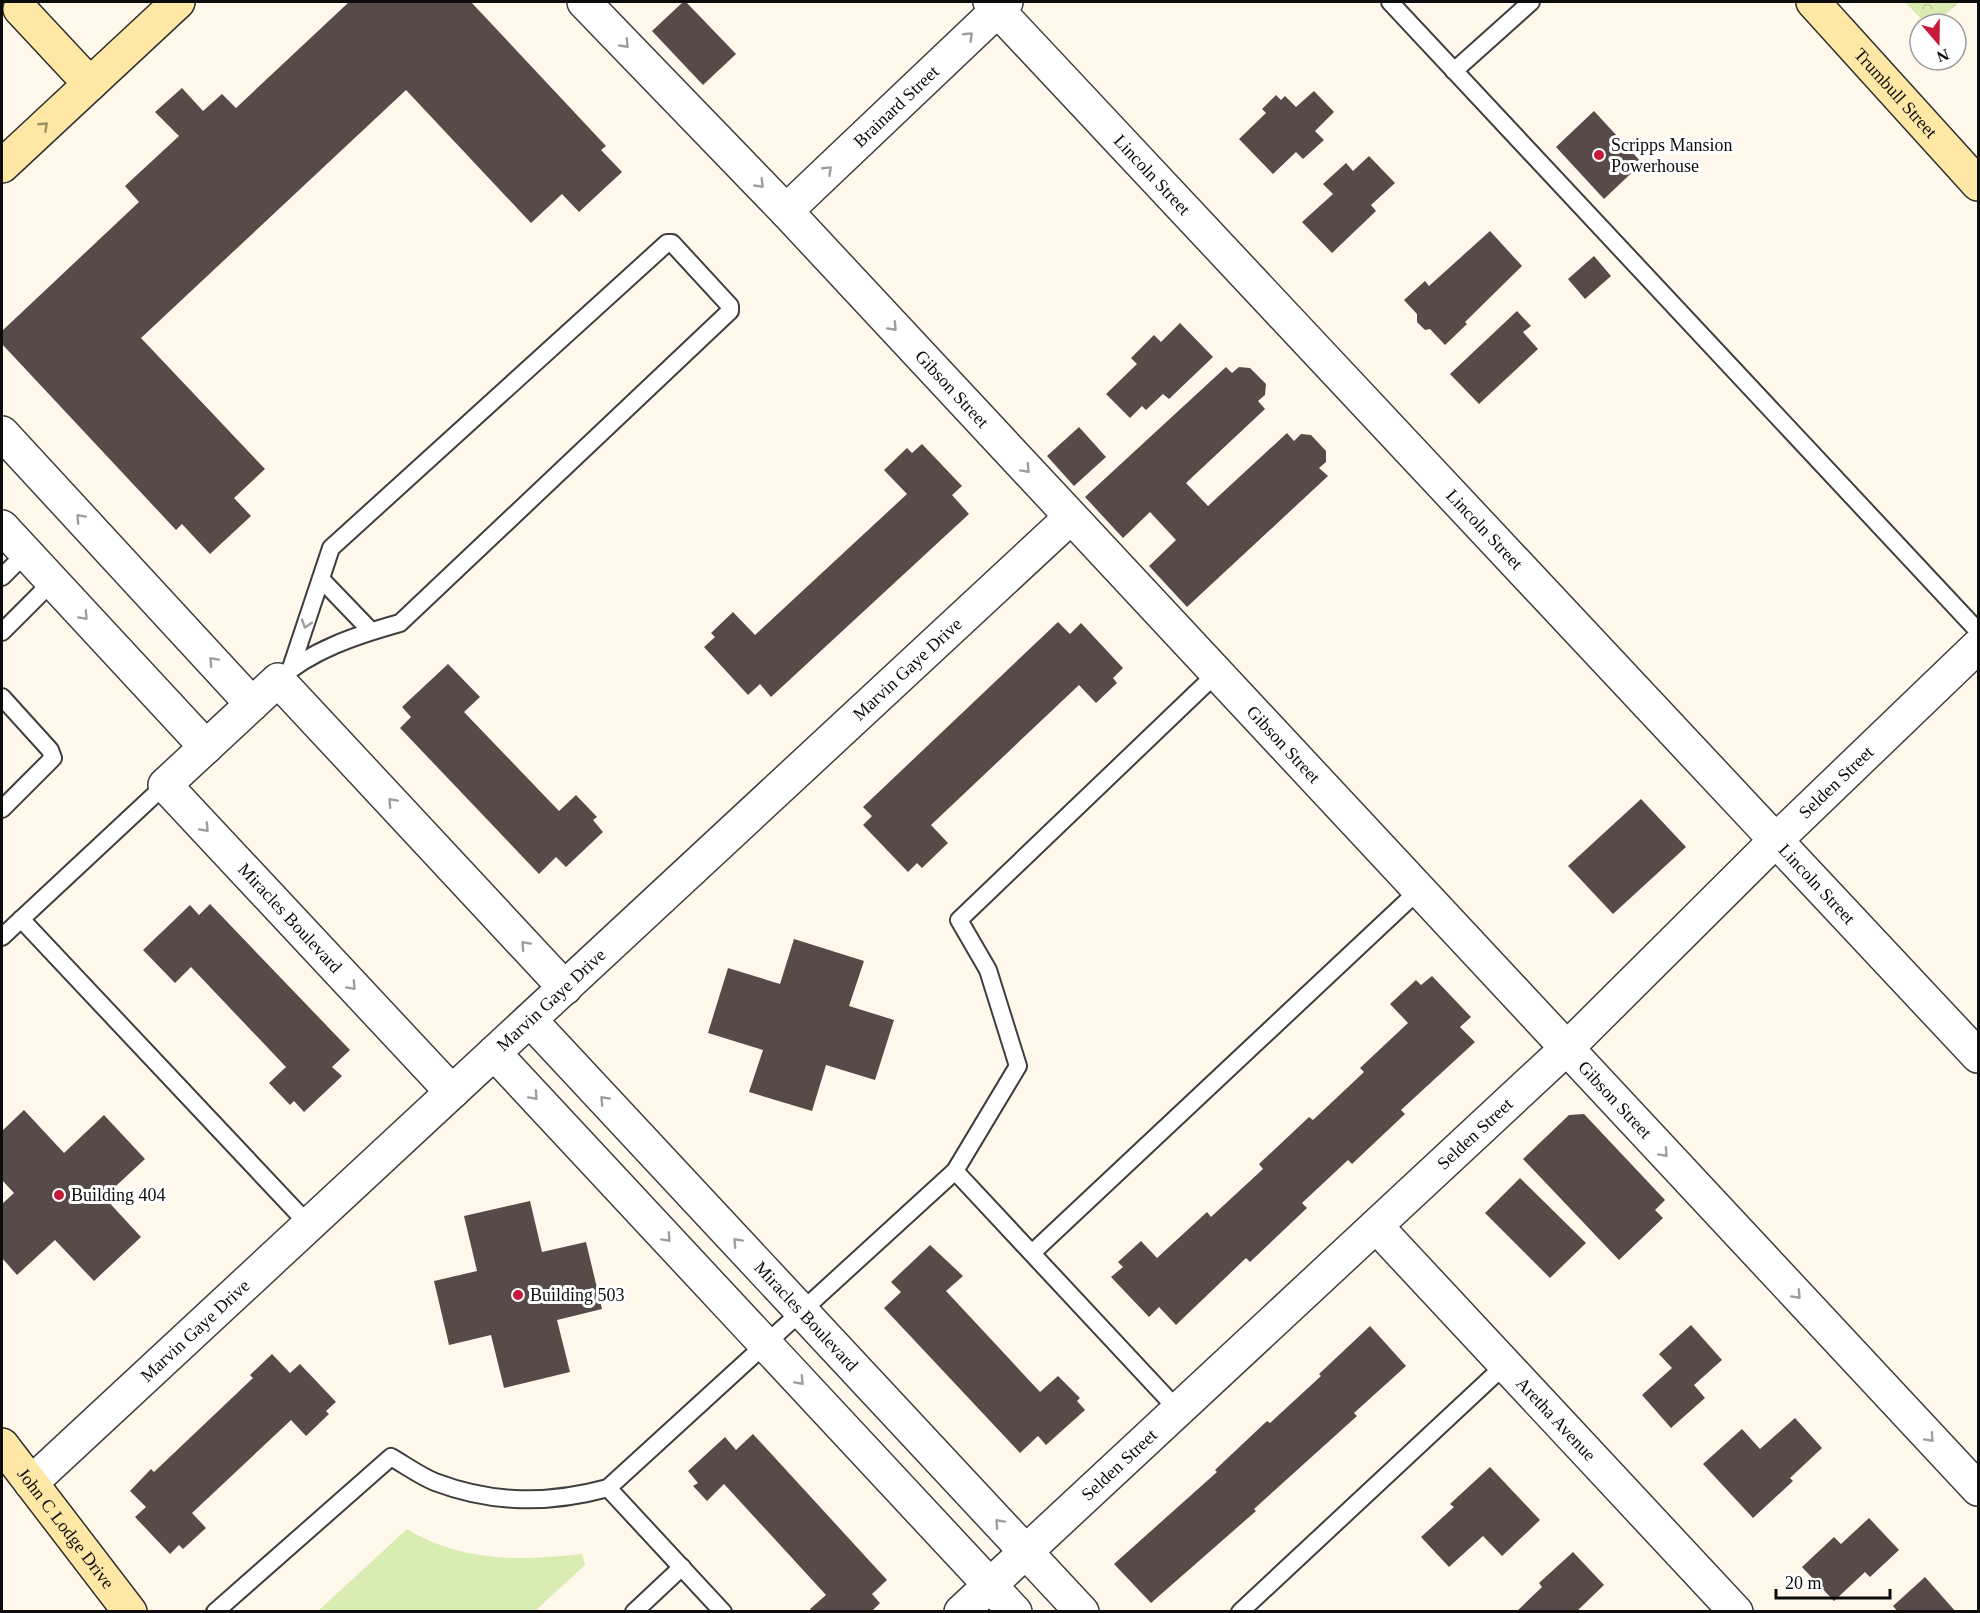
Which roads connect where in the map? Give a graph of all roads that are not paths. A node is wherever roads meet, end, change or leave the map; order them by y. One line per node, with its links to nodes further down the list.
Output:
1 (178, 2): 9 (main road)
2 (584, 2): 12 (street, Gibson Street, one-way to 12)
3 (1390, 2): 8 (lane)
4 (1532, 2): 8 (lane)
5 (1813, 2): 11 (main road, Trumbull Street)
6 (998, 4): 12 (street, Brainard Street, one-way to 6); 31 (street, Lincoln Street)
7 (17, 13): 9 (main road)
8 (1454, 71): 21 (lane)
9 (90, 84): 10 (main road, one-way to 9)
10 (2, 166)
11 (1978, 184)
12 (786, 211): 14 (street, Gibson Street, one-way to 14)
13 (2, 433): 27 (street, one-way to 13)
14 (1071, 517): 25 (street, Gibson Street); 35 (street, Marvin Gaye Drive)
15 (2, 527): 16 (street)
16 (26, 554): 17 (lane); 19 (street)
17 (2, 577)
18 (321, 579): 20 (lane); 20 (lane); 24 (lane, one-way to 24)
19 (52, 582): 22 (lane); 28 (street, one-way to 28)
20 (371, 631): 24 (lane)
21 (1978, 631)
22 (2, 632)
23 (1978, 646): 31 (street, Selden Street)
24 (285, 674): 27 (street); 35 (street, one-way to 24)
25 (1217, 674): 32 (street, Gibson Street); 41 (lane)
26 (2, 698): 30 (lane)
27 (252, 704): 28 (street)
28 (206, 747): 29 (street)
29 (165, 785): 33 (lane); 40 (street, Miracles Boulevard, one-way to 40)
30 (2, 809)
31 (1774, 841): 37 (street, Selden Street); 39 (street, Lincoln Street)
32 (1419, 890): 37 (street, Gibson Street); 44 (lane)
33 (21, 919): 34 (lane); 42 (lane)
34 (2, 937)
35 (565, 988): 36 (street, Marvin Gaye Drive)
36 (530, 1020): 38 (street, Marvin Gaye Drive); 45 (street, Miracles Boulevard, one-way to 36)
37 (1567, 1048): 43 (street, Selden Street); 52 (street, Gibson Street, one-way to 52)
38 (494, 1053): 40 (street, Marvin Gaye Drive); 46 (street, one-way to 46)
39 (1978, 1056)
40 (452, 1092): 42 (street, Marvin Gaye Drive)
41 (955, 1171): 44 (lane); 45 (lane)
42 (309, 1225): 50 (street, Marvin Gaye Drive)
43 (1376, 1226): 47 (street, Aretha Avenue); 48 (street, Selden Street)
44 (1032, 1253): 48 (lane)
45 (802, 1312): 46 (lane); 53 (street, Miracles Boulevard, one-way to 45)
46 (767, 1344): 51 (lane); 55 (street, one-way to 55)
47 (1506, 1364): 63 (lane); 64 (street, Aretha Avenue)
48 (1178, 1410): 53 (street, Selden Street)
49 (2, 1445): 50 (main road, John C Lodge Drive)
50 (31, 1483): 56 (main road, John C Lodge Drive)
51 (608, 1488): 54 (lane); 57 (lane)
52 (1978, 1489)
53 (1026, 1551): 55 (street, Selden Street); 62 (street, Miracles Boulevard)
54 (682, 1567): 58 (lane); 59 (lane)
55 (990, 1585): 60 (street, Selden Street); 61 (street)
56 (130, 1611)
57 (215, 1611)
58 (633, 1611)
59 (723, 1611)
60 (961, 1611)
61 (1015, 1611)
62 (1082, 1611)
63 (1240, 1611)
64 (1737, 1611)

